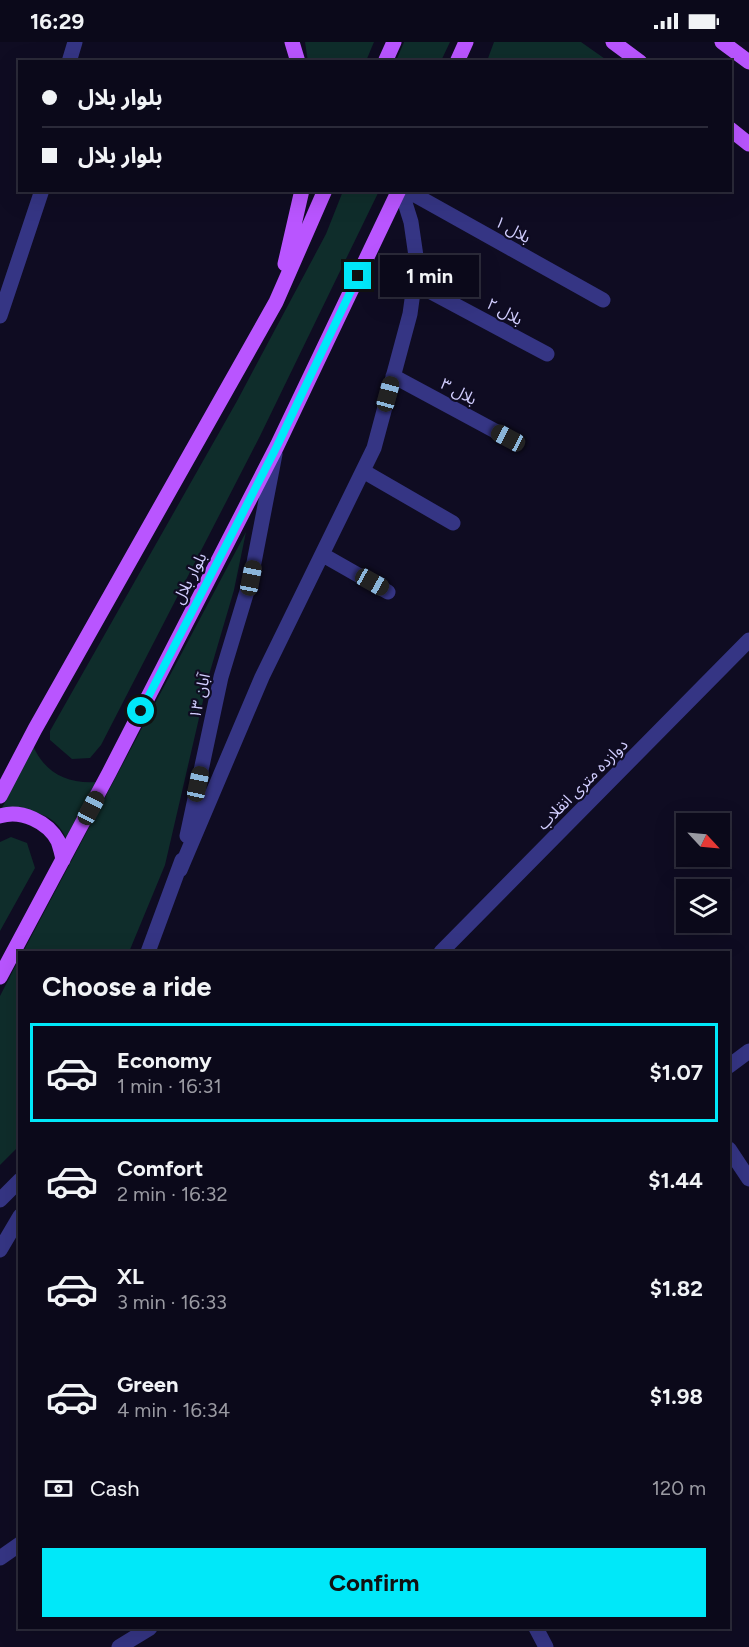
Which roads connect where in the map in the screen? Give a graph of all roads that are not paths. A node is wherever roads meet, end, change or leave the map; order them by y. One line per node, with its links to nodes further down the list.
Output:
1 (75, 42): 9 (street)
2 (292, 42): 10 (main road)
3 (394, 42): 11 (main road)
4 (466, 42): 12 (main road)
5 (613, 42): 13 (main road)
6 (722, 42): 8 (main road)
7 (737, 42): 8 (main road)
8 (747, 55)
9 (70, 60)
10 (297, 60)
11 (386, 60)
12 (458, 60)
13 (637, 60)
14 (732, 131): 15 (main road)
15 (749, 144)
16 (41, 192): 25 (street)
17 (302, 192): 24 (main road)
18 (324, 192): 24 (main road)
19 (399, 192): 29 (main road, بلوار بلال)
20 (401, 192): 22 (street)
21 (410, 192): 23 (street, بلال ۱)
22 (414, 283): 26 (street, بلال ۲); 27 (street)
23 (603, 300)
24 (276, 302): 35 (main road)
25 (0, 316)
26 (546, 354)
27 (393, 376): 28 (street, بلال ۳); 30 (street)
28 (508, 438)
29 (277, 446): 37 (main road, بلوار بلال); 38 (street, ۱۳ آبان)
30 (363, 471): 31 (street); 32 (street)
31 (453, 523)
32 (323, 555): 33 (street); 38 (street)
33 (388, 592)
34 (749, 640): 40 (street, دوازده متری انقلاب)
35 (0, 796)
36 (0, 816): 37 (main road)
37 (63, 860): 41 (main road, بلوار بلال)
38 (180, 870): 39 (street, ۱۳ آبان)
39 (148, 951)
40 (442, 951)
41 (0, 976)
42 (749, 1051): 43 (street)
43 (730, 1065)
44 (730, 1150): 45 (street)
45 (749, 1179)
46 (18, 1182): 47 (street)
47 (0, 1200)
48 (18, 1219): 49 (street)
49 (0, 1250)
50 (18, 1545): 51 (street)
51 (0, 1558)
52 (537, 1629): 55 (street)
53 (144, 1637): 54 (street)
54 (119, 1647)
55 (546, 1647)

